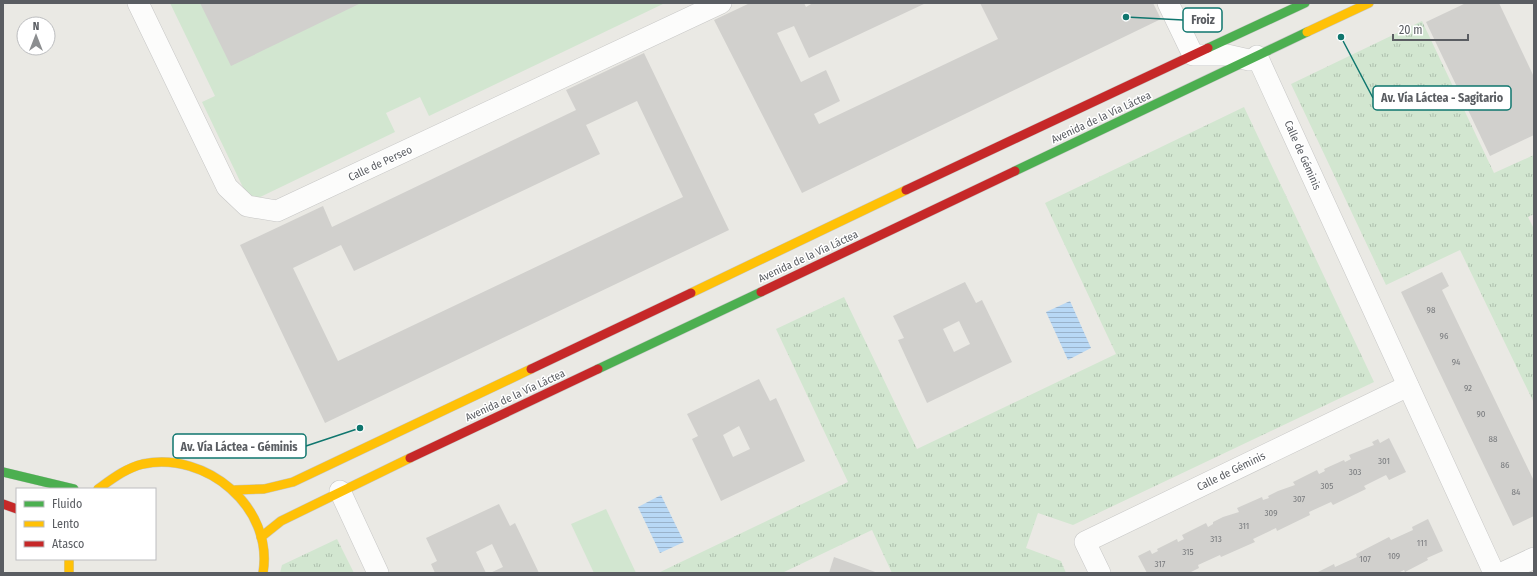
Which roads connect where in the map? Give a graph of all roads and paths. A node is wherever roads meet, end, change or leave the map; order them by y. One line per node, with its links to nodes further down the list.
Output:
1 (138, 3): 2 (street, Calle de Perseo)
2 (721, 3)
3 (1168, 3): 6 (street)
4 (1305, 3): 6 (street, Avenida de la Vía Láctea)
5 (1369, 3): 7 (street, Avenida de la Vía Láctea)
6 (1193, 55): 7 (street); 12 (street, Avenida de la Vía Láctea)
7 (1253, 58): 8 (street, Calle de Géminis); 13 (street, Avenida de la Vía Láctea)
8 (1408, 386): 22 (street, Calle de Géminis); 23 (street, Calle de Géminis)
9 (3, 472): 10 (street)
10 (70, 488)
11 (99, 488): 12 (street)
12 (235, 490): 16 (street)
13 (340, 491): 16 (street, Avenida de la Vía Láctea); 21 (street)
14 (3, 504): 15 (street)
15 (16, 509)
16 (261, 537): 20 (street)
17 (1534, 558): 24 (street)
18 (69, 560): 19 (street)
19 (69, 573)
20 (263, 573)
21 (378, 573)
22 (1100, 573)
23 (1494, 573)
24 (1502, 573)

